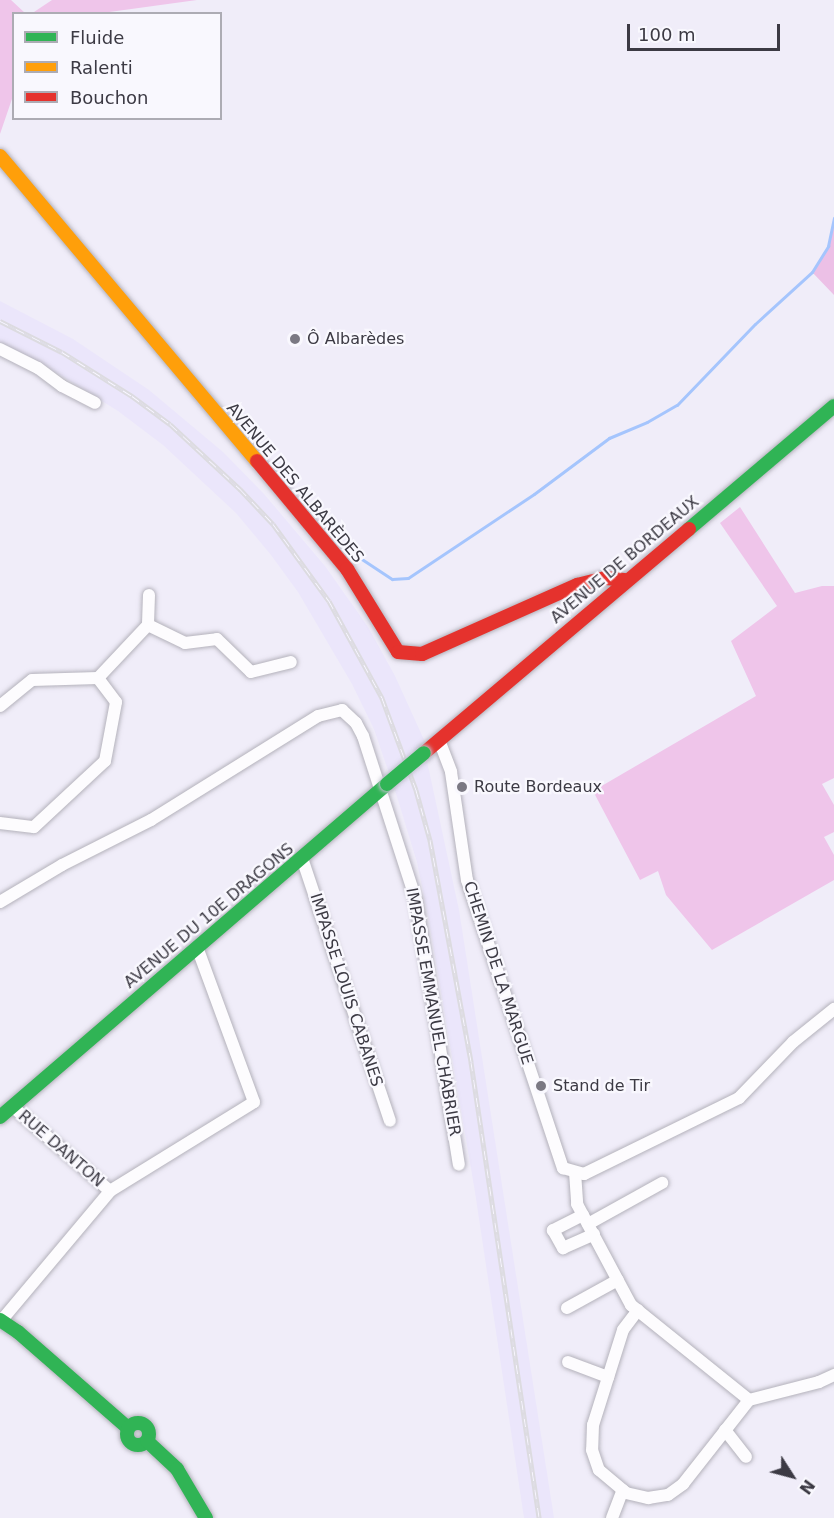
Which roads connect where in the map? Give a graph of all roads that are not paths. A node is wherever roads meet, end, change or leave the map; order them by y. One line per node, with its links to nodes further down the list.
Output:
1 (0, 156): 5 (street, AVENUE DES ALBARÈDES)
2 (0, 349): 3 (street)
3 (94, 403)
4 (834, 406): 5 (street, AVENUE DE BORDEAUX)
5 (626, 580): 11 (street, AVENUE DE BORDEAUX)
6 (149, 595): 7 (street)
7 (148, 625): 8 (street); 9 (street)
8 (291, 662)
9 (98, 678): 10 (street); 13 (street)
10 (0, 706)
11 (439, 740): 12 (street, AVENUE DU 10E DRAGONS, bridge); 22 (street, CHEMIN DE LA MARGUE)
12 (383, 788): 14 (street, AVENUE DU 10E DRAGONS); 15 (street, IMPASSE EMMANUEL CHABRIER); 21 (street, IMPASSE EMMANUEL CHABRIER)
13 (0, 823)
14 (302, 858): 16 (street, AVENUE DU 10E DRAGONS); 20 (street, IMPASSE LOUIS CABANES)
15 (0, 902)
16 (197, 947): 18 (street, AVENUE DU 10E DRAGONS); 24 (street)
17 (834, 1009): 22 (street)
18 (13, 1107): 19 (street, AVENUE DU 10E DRAGONS); 24 (street, RUE DANTON)
19 (0, 1117)
20 (390, 1121)
21 (459, 1166)
22 (576, 1172): 25 (street)
23 (662, 1183): 25 (street)
24 (110, 1191): 29 (street)
25 (588, 1224): 26 (street)
26 (618, 1280): 27 (street); 28 (street)
27 (567, 1308)
28 (638, 1310): 32 (street); 33 (street)
29 (1, 1320): 37 (street)
30 (568, 1362): 32 (street)
31 (834, 1375): 33 (street)
32 (608, 1377): 36 (street)
33 (749, 1400): 34 (street)
34 (725, 1430): 35 (street); 36 (street)
35 (746, 1457)
36 (623, 1490): 38 (street)
37 (206, 1518)
38 (612, 1518)

